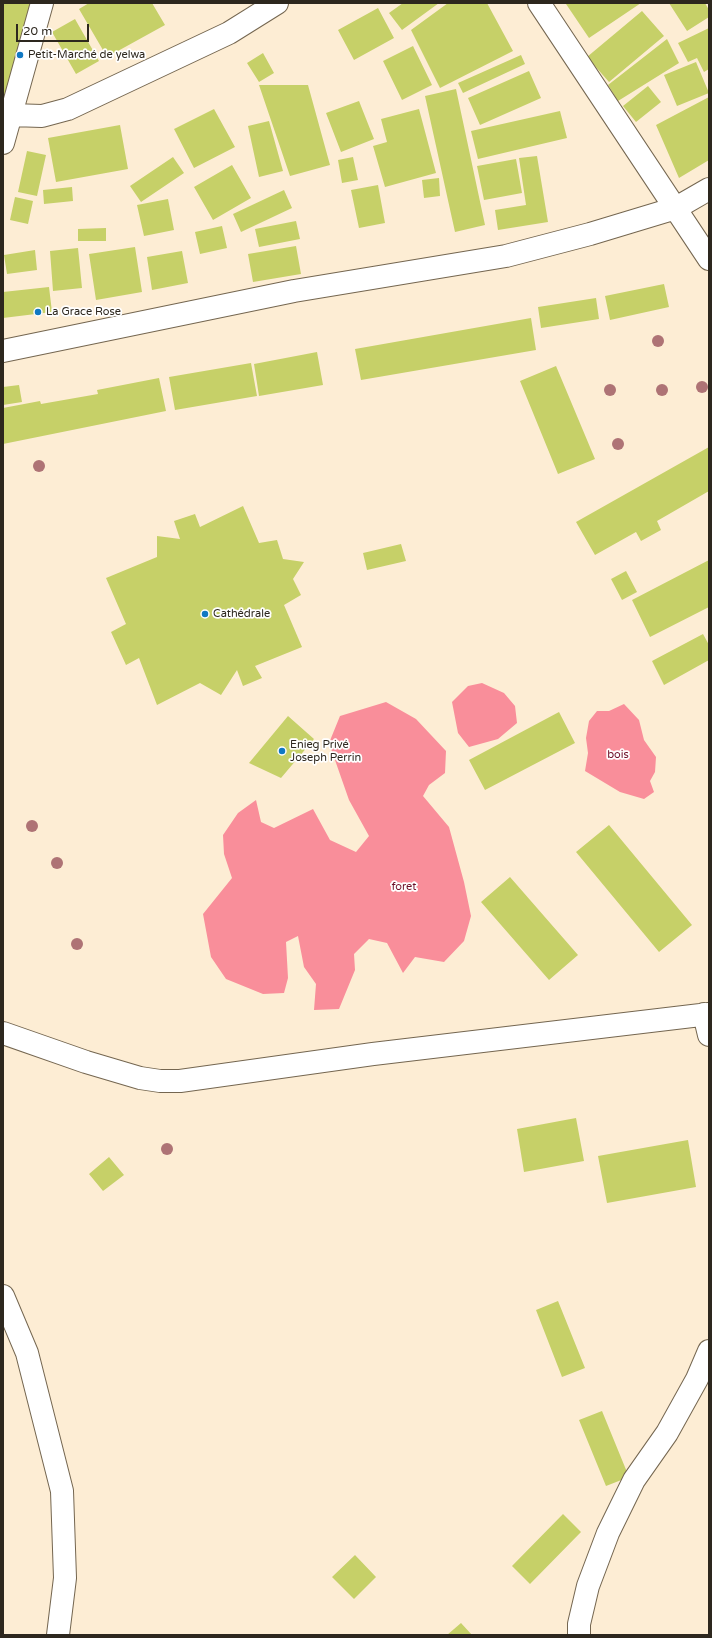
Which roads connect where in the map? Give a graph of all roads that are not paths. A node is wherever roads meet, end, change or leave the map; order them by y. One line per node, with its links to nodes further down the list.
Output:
1 (42, 3): 4 (street)
2 (277, 3): 4 (street)
3 (539, 3): 7 (street)
4 (11, 115): 5 (street)
5 (3, 143)
6 (709, 189): 7 (street)
7 (676, 208): 8 (street); 9 (street)
8 (709, 259)
9 (3, 351)
10 (707, 1014): 11 (street); 12 (street)
11 (3, 1033)
12 (709, 1036)
13 (3, 1296): 15 (street)
14 (709, 1351): 16 (street)
15 (58, 1635)
16 (579, 1635)

